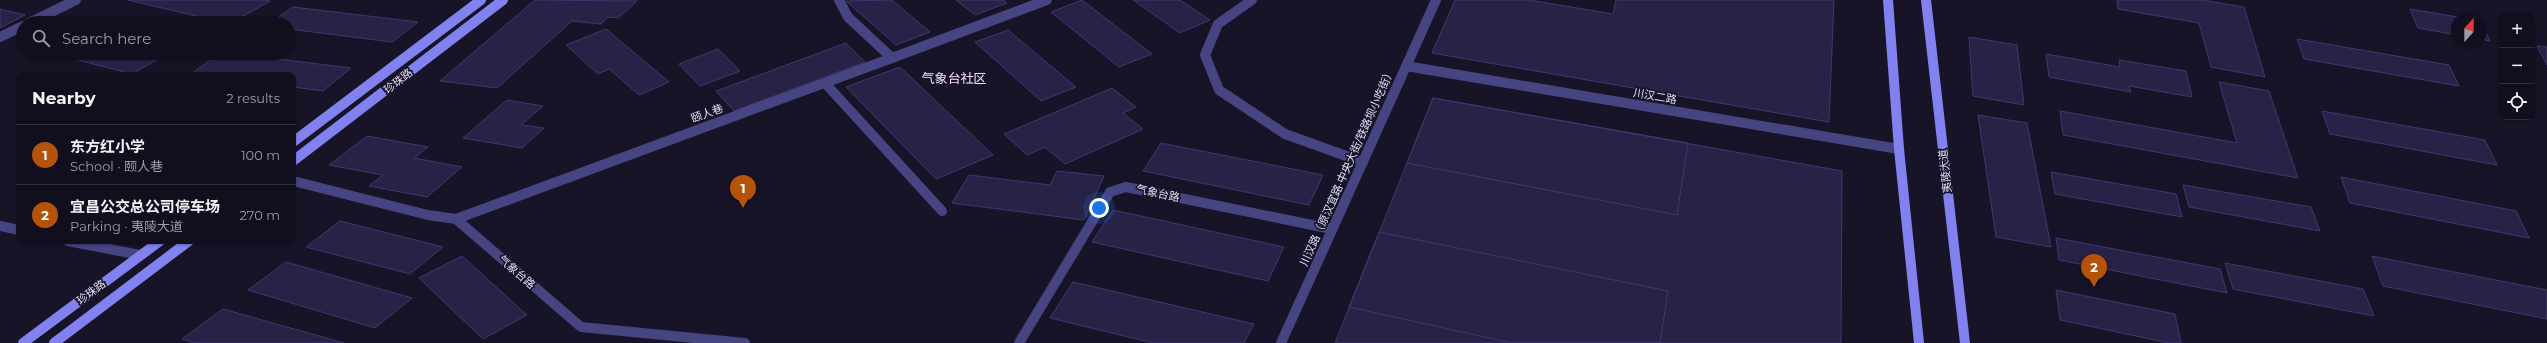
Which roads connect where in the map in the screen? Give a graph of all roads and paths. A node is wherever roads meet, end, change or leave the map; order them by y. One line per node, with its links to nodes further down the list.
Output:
1 (76, 0): 10 (street)
2 (481, 0): 16 (main road, 珍珠路)
3 (503, 0): 18 (main road, 珍珠路)
4 (839, 0): 13 (street)
5 (1047, 0): 13 (street, 颐人巷)
6 (1252, 0): 19 (street)
7 (1436, 0): 14 (street, 川汉路（原汉宜路·中央大街/铁路坝小吃街）)
8 (1888, 0): 17 (main road)
9 (1926, 0): 36 (main road, 夷陵大道)
10 (43, 16)
11 (16, 29): 12 (street)
12 (0, 37)
13 (892, 58): 15 (street, 颐人巷)
14 (1406, 66): 17 (street, 川汉二路); 19 (street, 川汉路（原汉宜路·中央大街/铁路坝小吃街）)
15 (825, 83): 21 (street); 22 (street, 颐人巷)
16 (296, 140)
17 (1899, 150): 35 (main road)
18 (296, 160)
19 (1363, 162): 25 (street, 川汉路（原汉宜路·中央大街/铁路坝小吃街）)
20 (296, 182): 22 (street)
21 (942, 211)
22 (456, 218): 32 (street, 气象台路)
23 (0, 226): 24 (street)
24 (16, 229)
25 (1332, 229): 33 (street, 气象台路); 34 (street, 川汉路（原汉宜路·中央大街/铁路坝小吃街）)
26 (83, 244): 29 (street)
27 (156, 244): 29 (main road, 珍珠路)
28 (185, 244): 31 (main road, 珍珠路)
29 (140, 255): 30 (main road, 珍珠路)
30 (23, 343)
31 (54, 343)
32 (745, 343)
33 (1019, 343)
34 (1280, 343)
35 (1919, 343)
36 (1965, 343)

